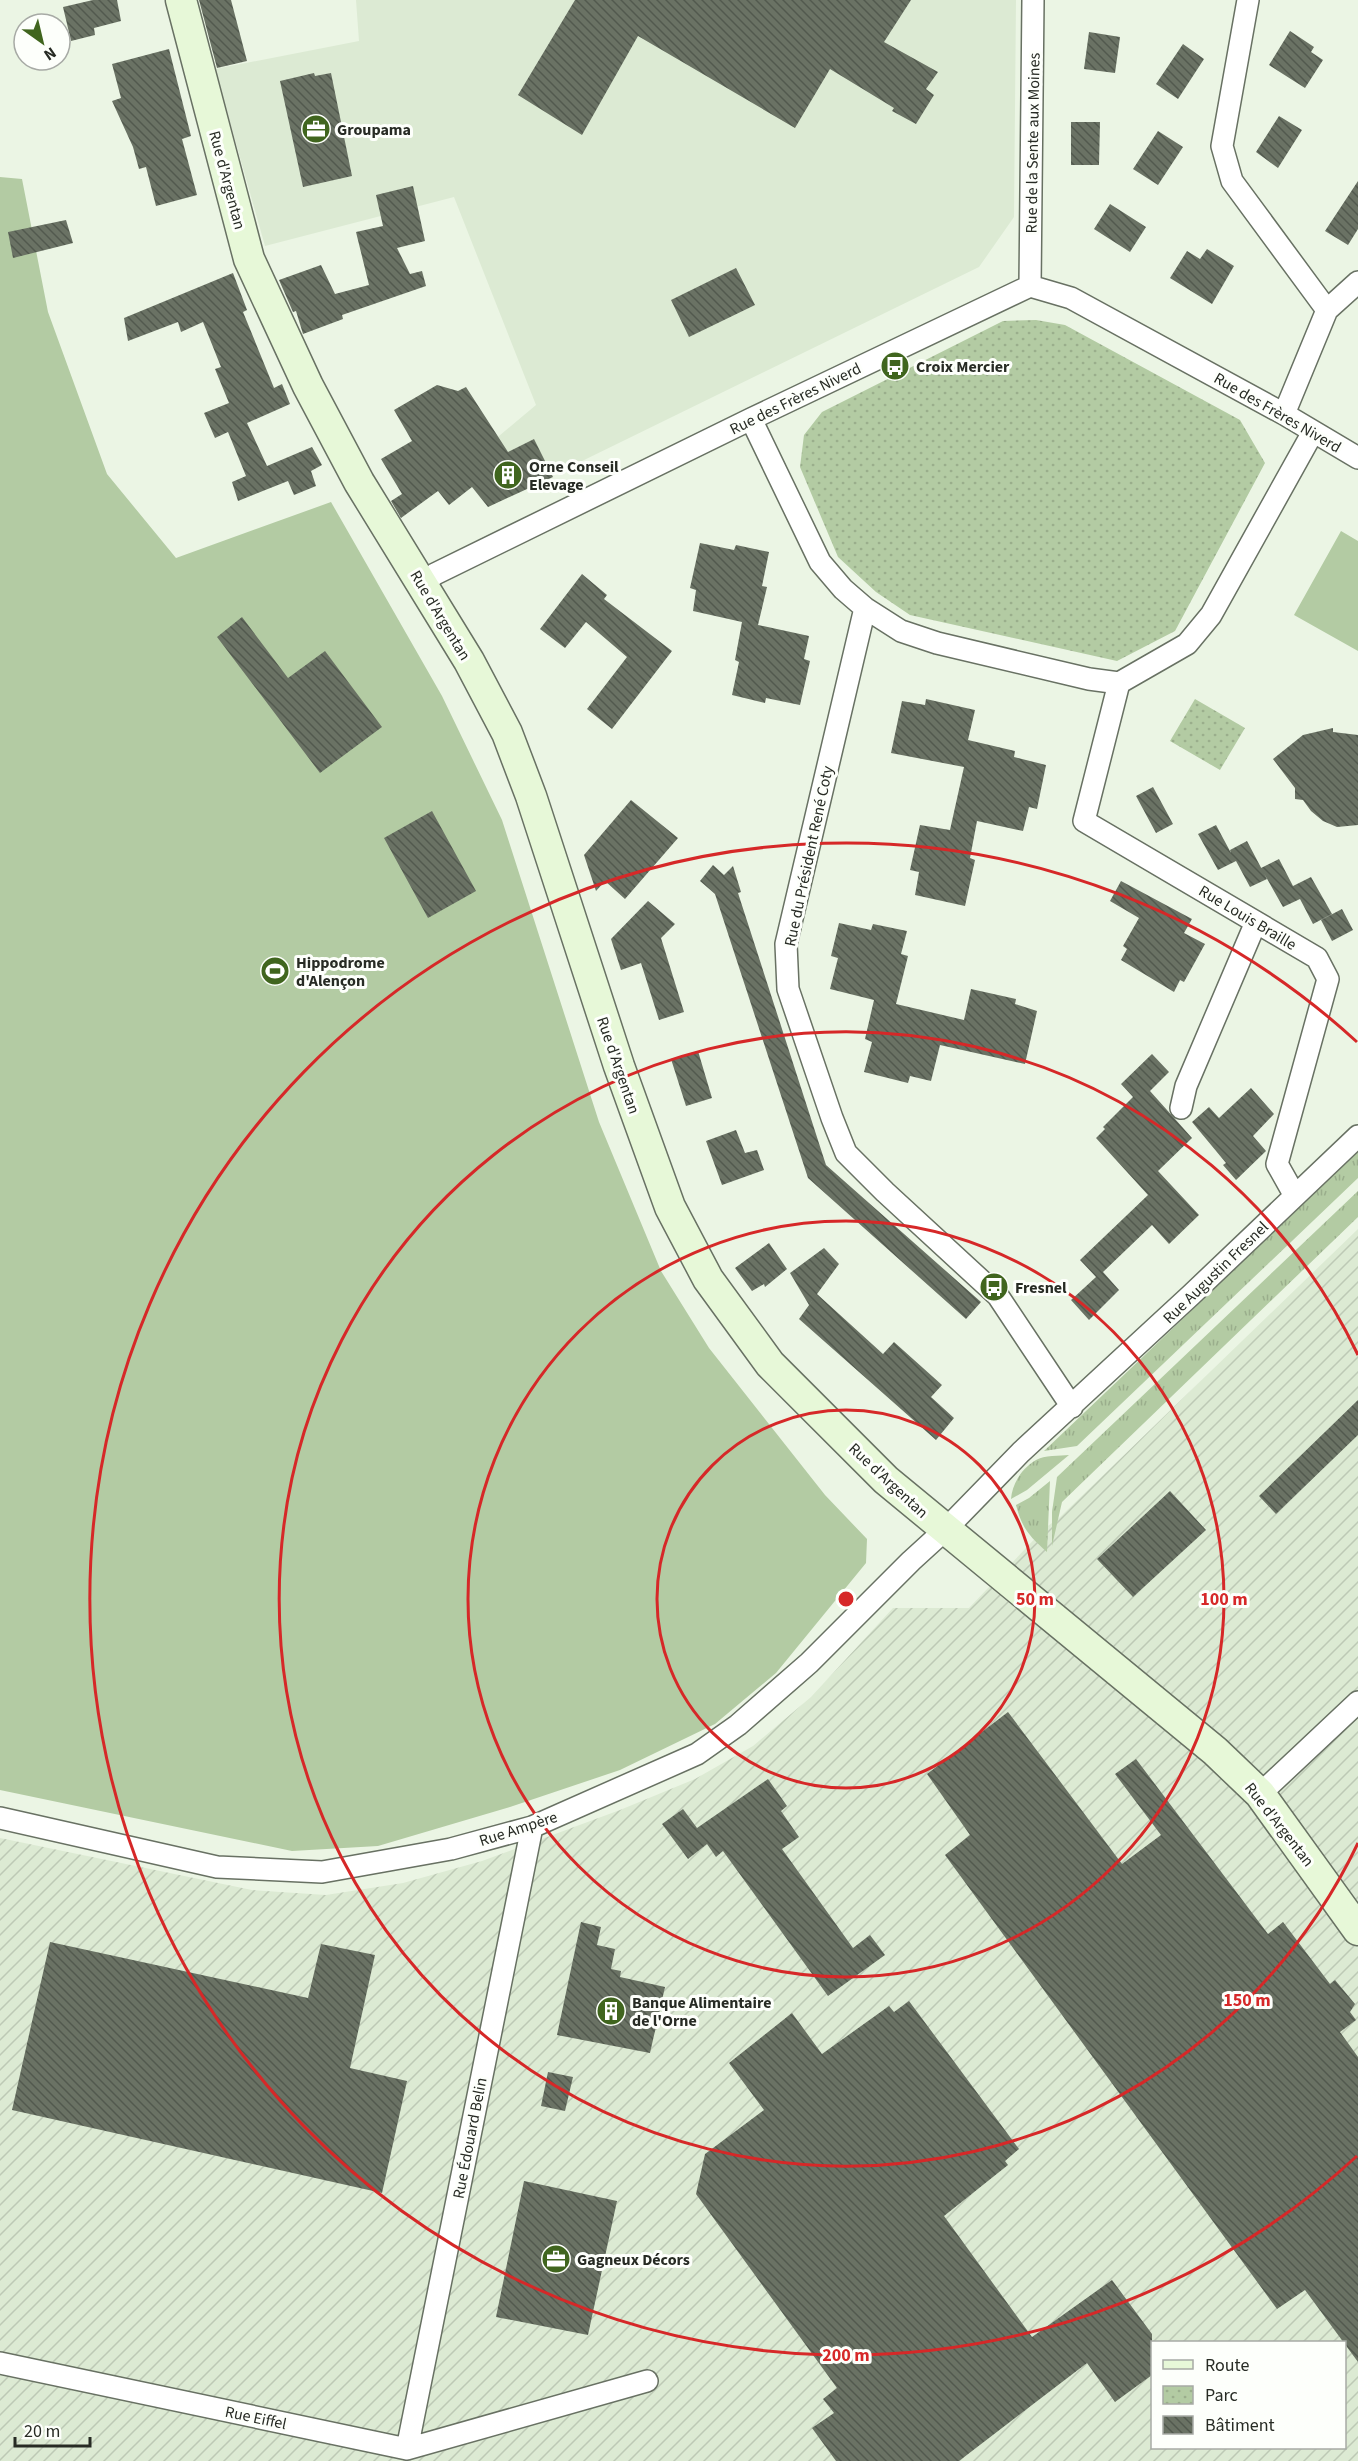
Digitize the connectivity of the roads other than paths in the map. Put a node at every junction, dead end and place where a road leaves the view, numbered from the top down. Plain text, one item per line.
1 (181, 0) edge
2 (1033, 0) edge
3 (1248, 0) edge
4 (1358, 282) edge
5 (1030, 286) junction
6 (1327, 310) junction
7 (1284, 414) junction
8 (751, 419) junction
9 (1313, 432) junction
10 (1358, 458) edge
11 (423, 584) junction
12 (865, 608) junction
13 (1119, 682) junction
14 (1256, 922) junction
15 (1181, 1107) dead end
16 (1358, 1136) edge
17 (1295, 1196) junction
18 (1072, 1407) junction
19 (945, 1530) junction
20 (1358, 1702) edge
21 (1260, 1794) junction
22 (0, 1818) edge
23 (532, 1827) junction
24 (1358, 1930) edge
25 (0, 2363) edge
26 (646, 2381) dead end
27 (406, 2450) junction

1 - 11 main road, Rue d'Argentan
2 - 5 street, Rue de la Sente aux Moines
3 - 6 street
4 - 6 street
5 - 7 street, Rue des Frères Niverd
5 - 8 street, Rue des Frères Niverd
6 - 7 street
7 - 9 street, Rue des Frères Niverd
8 - 11 street, Rue des Frères Niverd
8 - 12 street
9 - 10 street, Rue des Frères Niverd
9 - 13 street
11 - 19 main road, Rue d'Argentan
12 - 13 street
12 - 18 street, Rue du Président René Coty
13 - 14 street, Rue Louis Braille
14 - 15 street
14 - 17 street, Rue Louis Braille
16 - 17 street, Rue Augustin Fresnel
17 - 18 street, Rue Augustin Fresnel
18 - 19 street, Rue Augustin Fresnel
19 - 21 main road, Rue d'Argentan
19 - 23 street, Rue Ampère
20 - 21 street
21 - 24 main road, Rue d'Argentan
22 - 23 street, Rue Ampère
23 - 27 street, Rue Édouard Belin
25 - 27 street, Rue Eiffel
26 - 27 street

